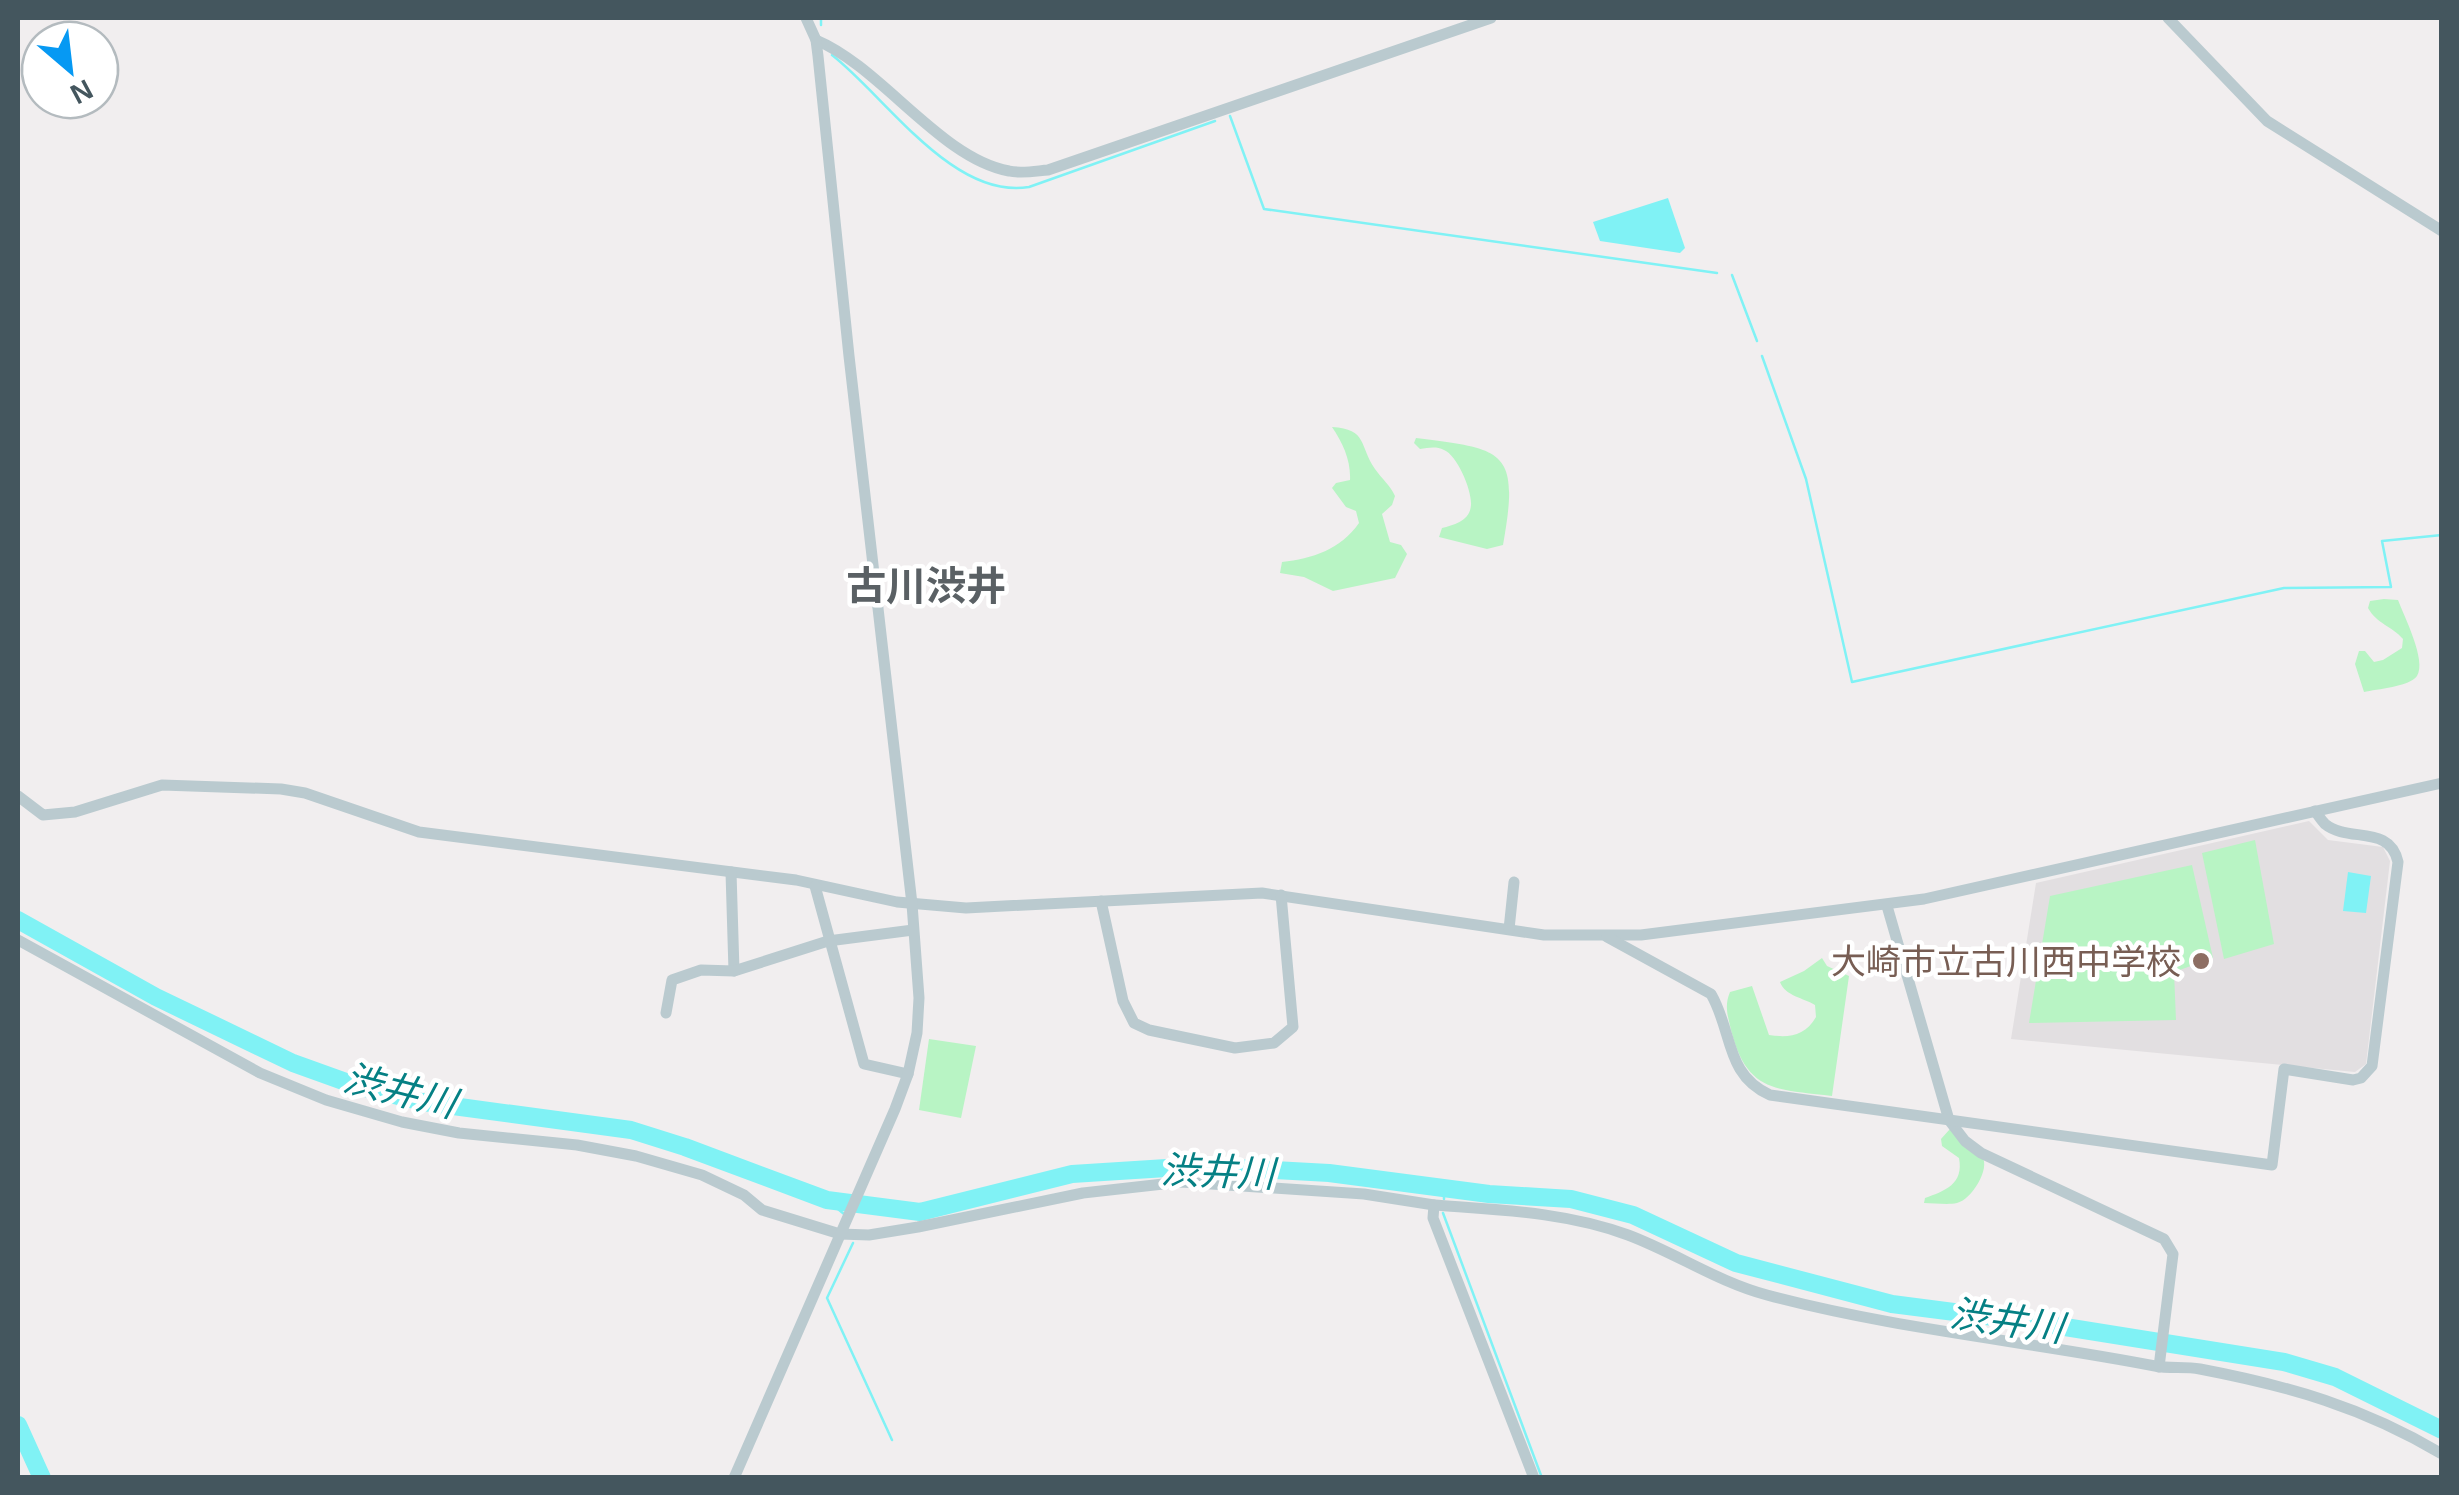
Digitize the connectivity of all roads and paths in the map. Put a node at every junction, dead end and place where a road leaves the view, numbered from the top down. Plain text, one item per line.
1 (806, 18) edge
2 (1491, 18) edge
3 (2168, 18) edge
4 (816, 40) junction
5 (2442, 230) edge
6 (2442, 783) edge
7 (18, 796) edge
8 (2315, 811) junction
9 (731, 872) junction
10 (1514, 882) dead end
11 (815, 886) junction
12 (1282, 896) junction
13 (1100, 901) junction
14 (912, 904) junction
15 (1886, 906) junction
16 (1509, 929) junction
17 (913, 930) junction
18 (1607, 937) junction
19 (18, 940) edge
20 (831, 941) junction
21 (734, 971) junction
22 (666, 1013) dead end
23 (908, 1074) junction
24 (1948, 1120) junction
25 (1434, 1205) junction
26 (842, 1232) junction
27 (2159, 1363) junction
28 (2442, 1454) edge
29 (734, 1478) edge
30 (1534, 1478) edge

1 - 4 street
2 - 4 street
3 - 5 street
4 - 14 street
6 - 8 street
7 - 9 street
8 - 15 street
8 - 24 street
9 - 11 street
9 - 21 street
10 - 16 street
11 - 14 street
11 - 20 street
12 - 13 street
12 - 13 street
12 - 16 street
13 - 14 street
14 - 17 street
15 - 18 street
15 - 24 street
16 - 18 street
17 - 20 street
17 - 23 street
18 - 24 street
19 - 26 street
20 - 21 street
20 - 23 street
21 - 22 street
23 - 26 street
24 - 27 street
25 - 26 street
25 - 27 street
25 - 30 street
26 - 29 street
27 - 28 street

